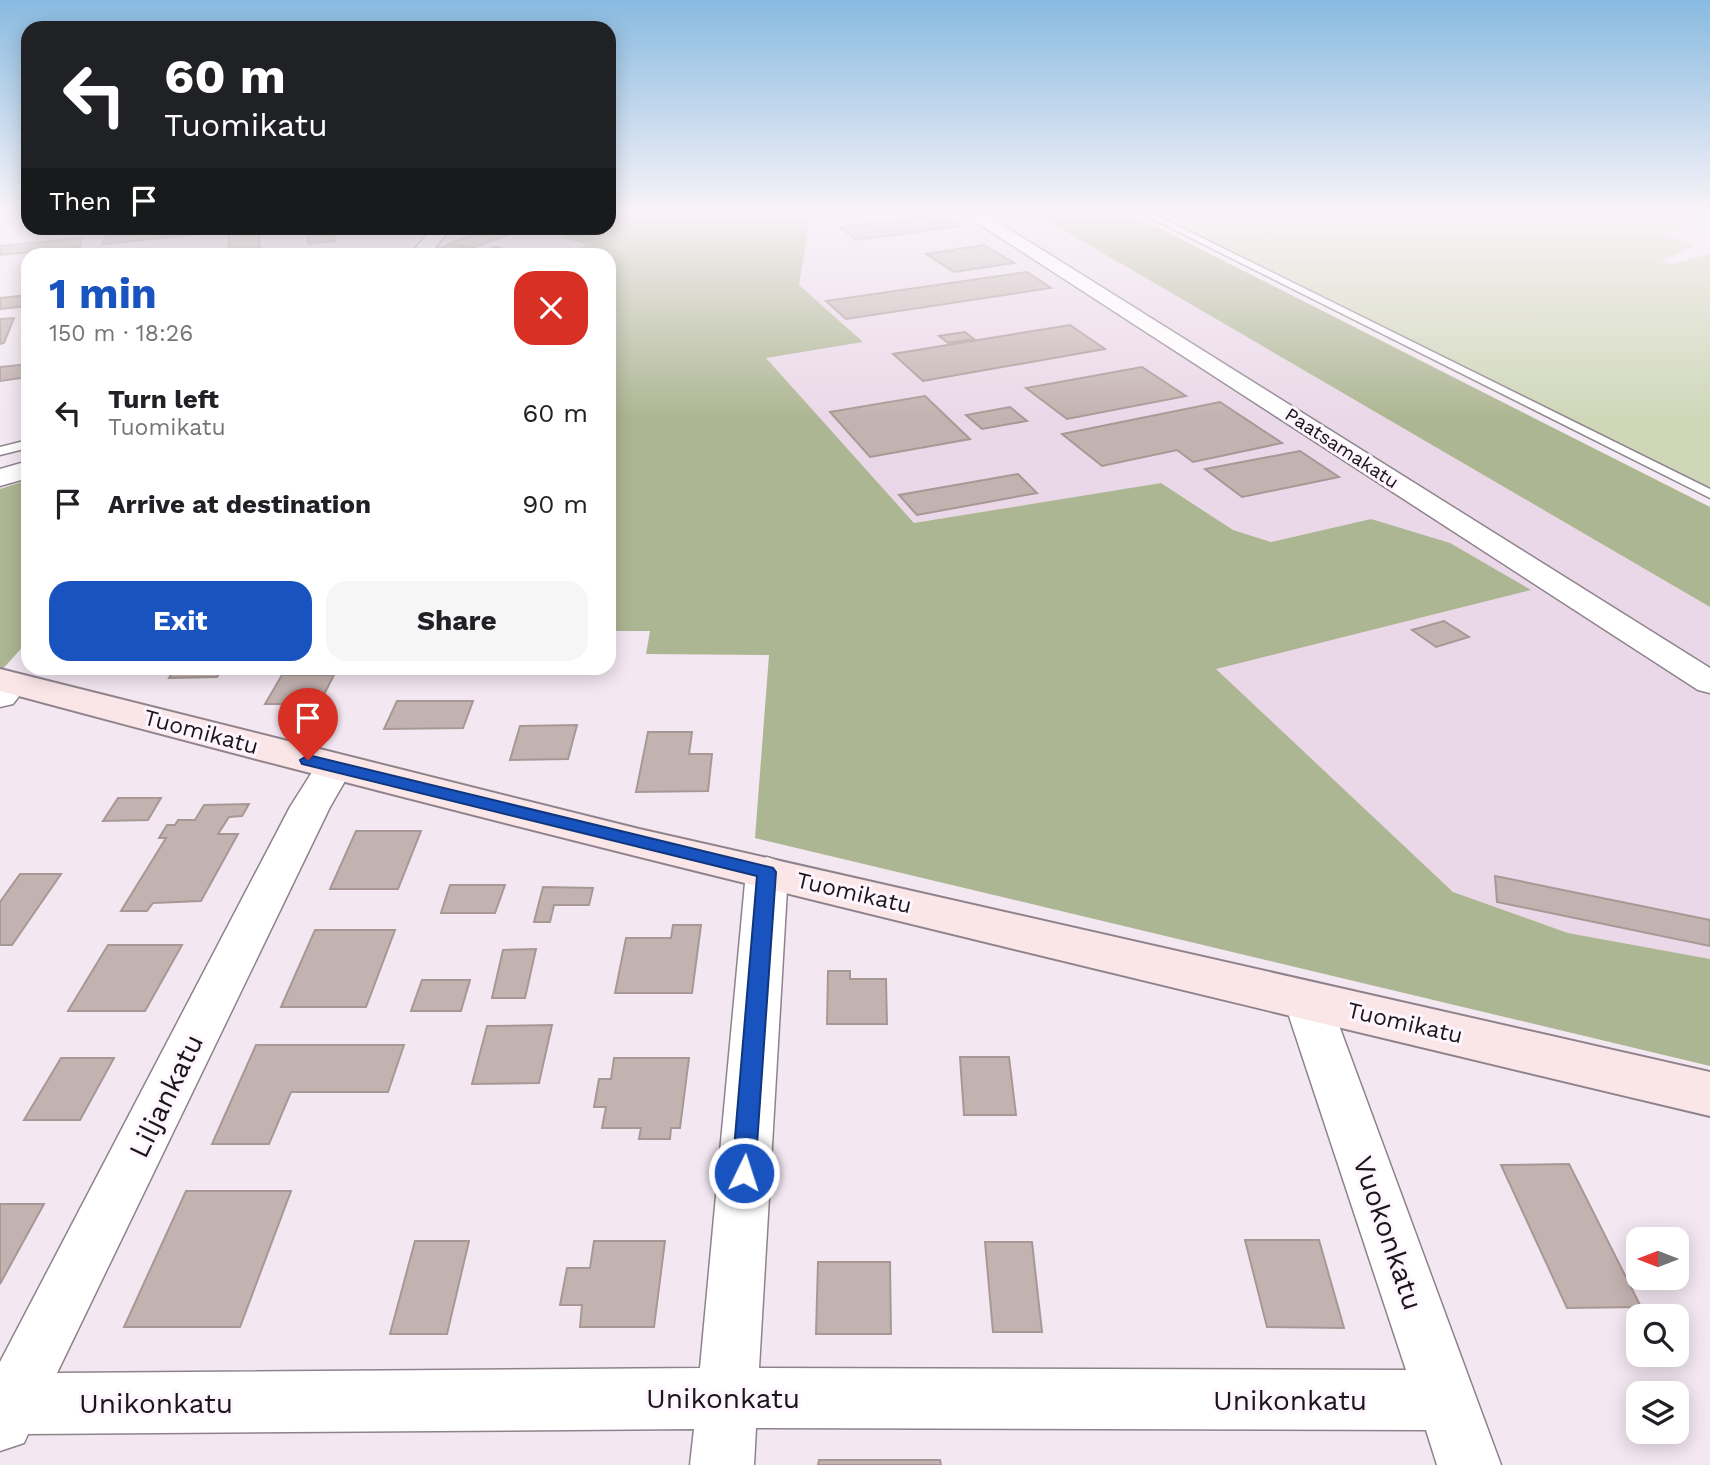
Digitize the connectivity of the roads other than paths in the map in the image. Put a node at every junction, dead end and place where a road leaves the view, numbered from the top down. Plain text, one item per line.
1 (1080, 282) edge
2 (1284, 282) edge
3 (21, 446) edge
4 (0, 451) edge
5 (21, 471) edge
6 (0, 478) edge
7 (1710, 494) edge
8 (1710, 683) edge
9 (4, 686) edge
10 (334, 767) junction
11 (767, 872) junction
12 (1307, 1001) junction
13 (1710, 1094) edge
14 (727, 1398) junction
15 (1446, 1400) junction
16 (4, 1411) edge
17 (722, 1465) edge
18 (1469, 1465) edge

1 - 8 street, Paatsamakatu
2 - 7 lane
3 - 4 lane
5 - 6 street
9 - 10 street, Tuomikatu
10 - 11 street, Tuomikatu
10 - 16 street, Liljankatu
11 - 12 street, Tuomikatu
11 - 14 street
12 - 13 street, Tuomikatu
12 - 15 street, Vuokonkatu
14 - 15 street, Unikonkatu
14 - 16 street, Unikonkatu
14 - 17 street
15 - 18 street, Vuokonkatu

